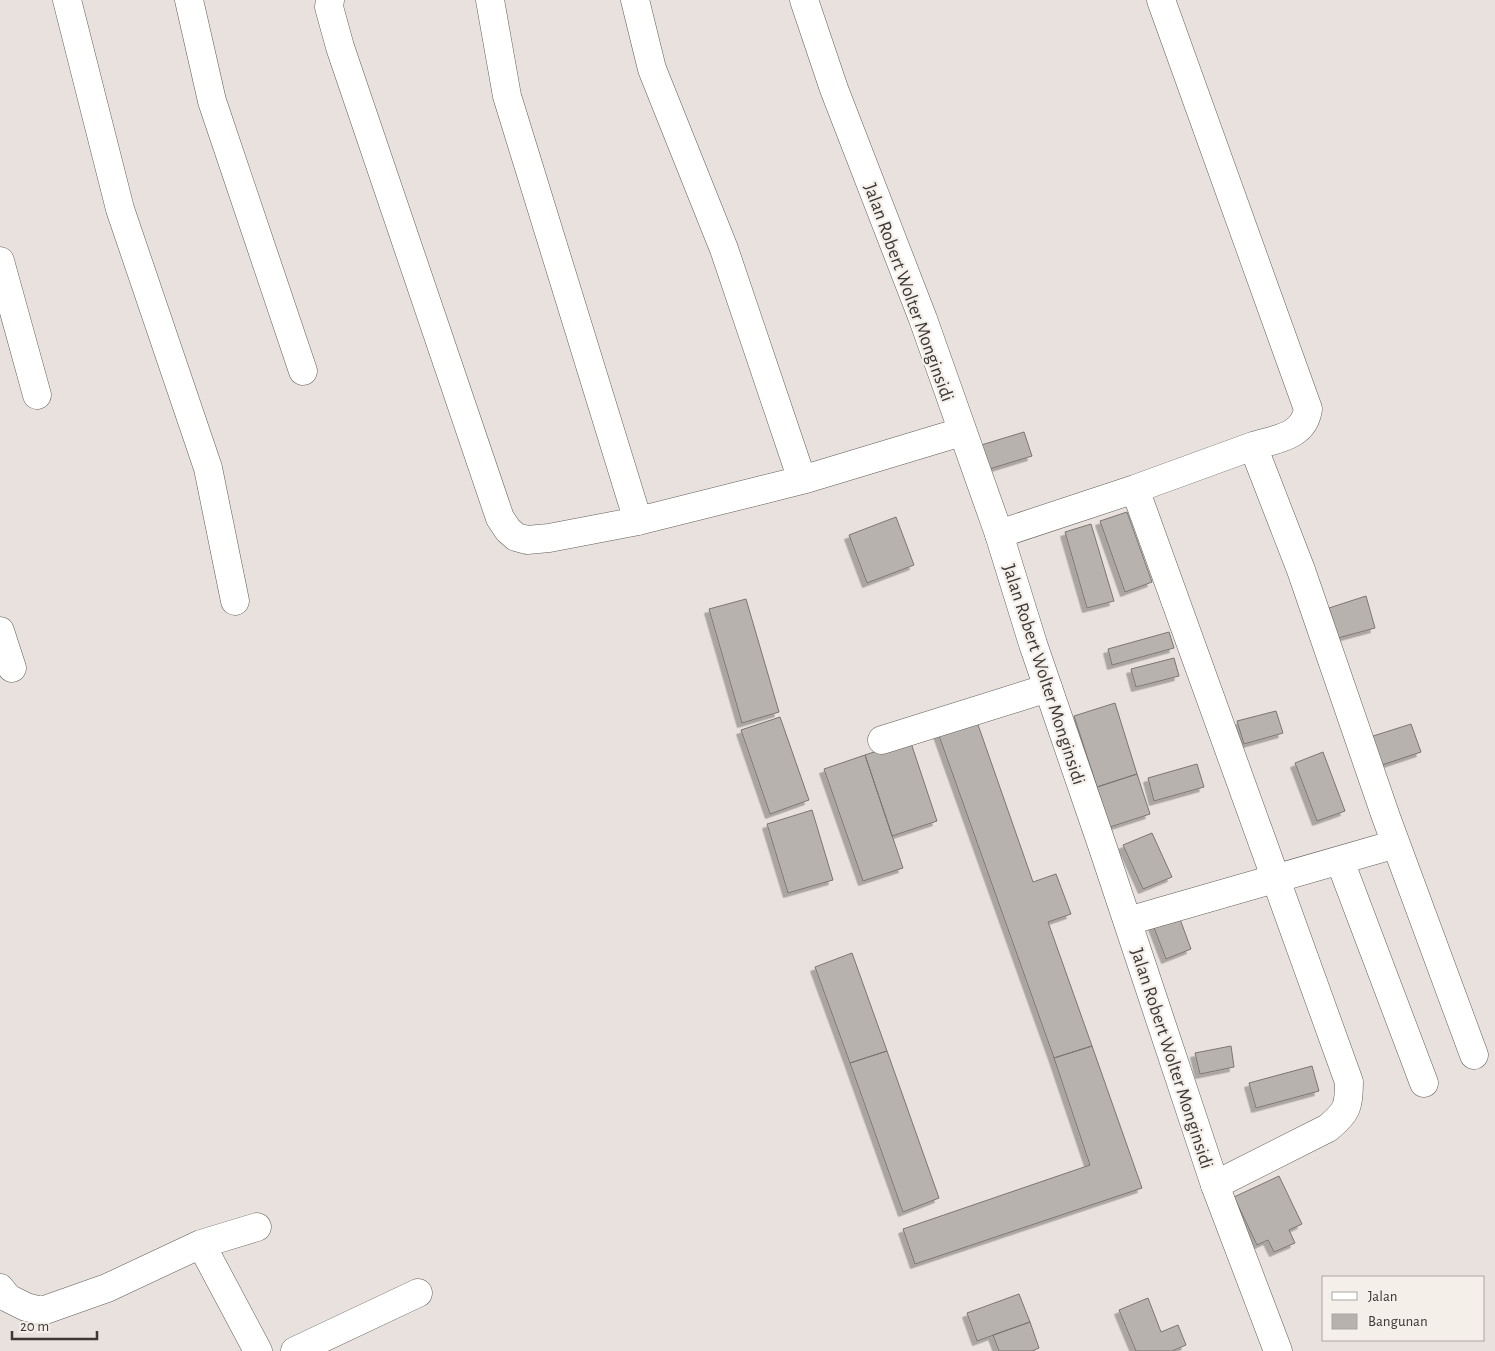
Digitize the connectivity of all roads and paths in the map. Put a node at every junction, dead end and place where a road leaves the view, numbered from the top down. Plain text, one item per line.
1 (66, 0) edge
2 (189, 0) edge
3 (330, 0) edge
4 (490, 0) edge
5 (635, 0) edge
6 (1161, 0) edge
7 (806, 1) edge
8 (0, 261) edge
9 (304, 371) dead end
10 (37, 395) dead end
11 (961, 432) junction
12 (1253, 446) junction
13 (802, 480) junction
14 (1135, 489) junction
15 (638, 521) junction
16 (999, 534) junction
17 (235, 601) dead end
18 (0, 631) edge
19 (12, 668) dead end
20 (1048, 688) junction
21 (882, 740) dead end
22 (1396, 844) junction
23 (1340, 861) junction
24 (1276, 881) junction
25 (1128, 921) junction
26 (1474, 1055) dead end
27 (1424, 1083) dead end
28 (1215, 1185) junction
29 (257, 1226) dead end
30 (201, 1244) junction
31 (0, 1288) edge
32 (418, 1293) dead end
33 (255, 1350) edge
34 (295, 1351) edge
35 (1278, 1351) edge

1 - 17 street
2 - 9 street
3 - 15 street
4 - 15 street
5 - 13 street
6 - 12 street
7 - 11 street, Jalan Robert Wolter Monginsidi
8 - 10 street
11 - 13 street
11 - 16 street, Jalan Robert Wolter Monginsidi
12 - 14 street
12 - 22 street
13 - 15 street
14 - 16 street
14 - 24 street
16 - 20 street, Jalan Robert Wolter Monginsidi
18 - 19 street
20 - 21 street
20 - 25 street, Jalan Robert Wolter Monginsidi
22 - 23 street
22 - 26 street
23 - 24 street
23 - 27 street
24 - 25 street
24 - 28 street
25 - 28 street, Jalan Robert Wolter Monginsidi
28 - 35 street, Jalan Robert Wolter Monginsidi
29 - 30 street
30 - 31 street
30 - 33 street
32 - 34 street

